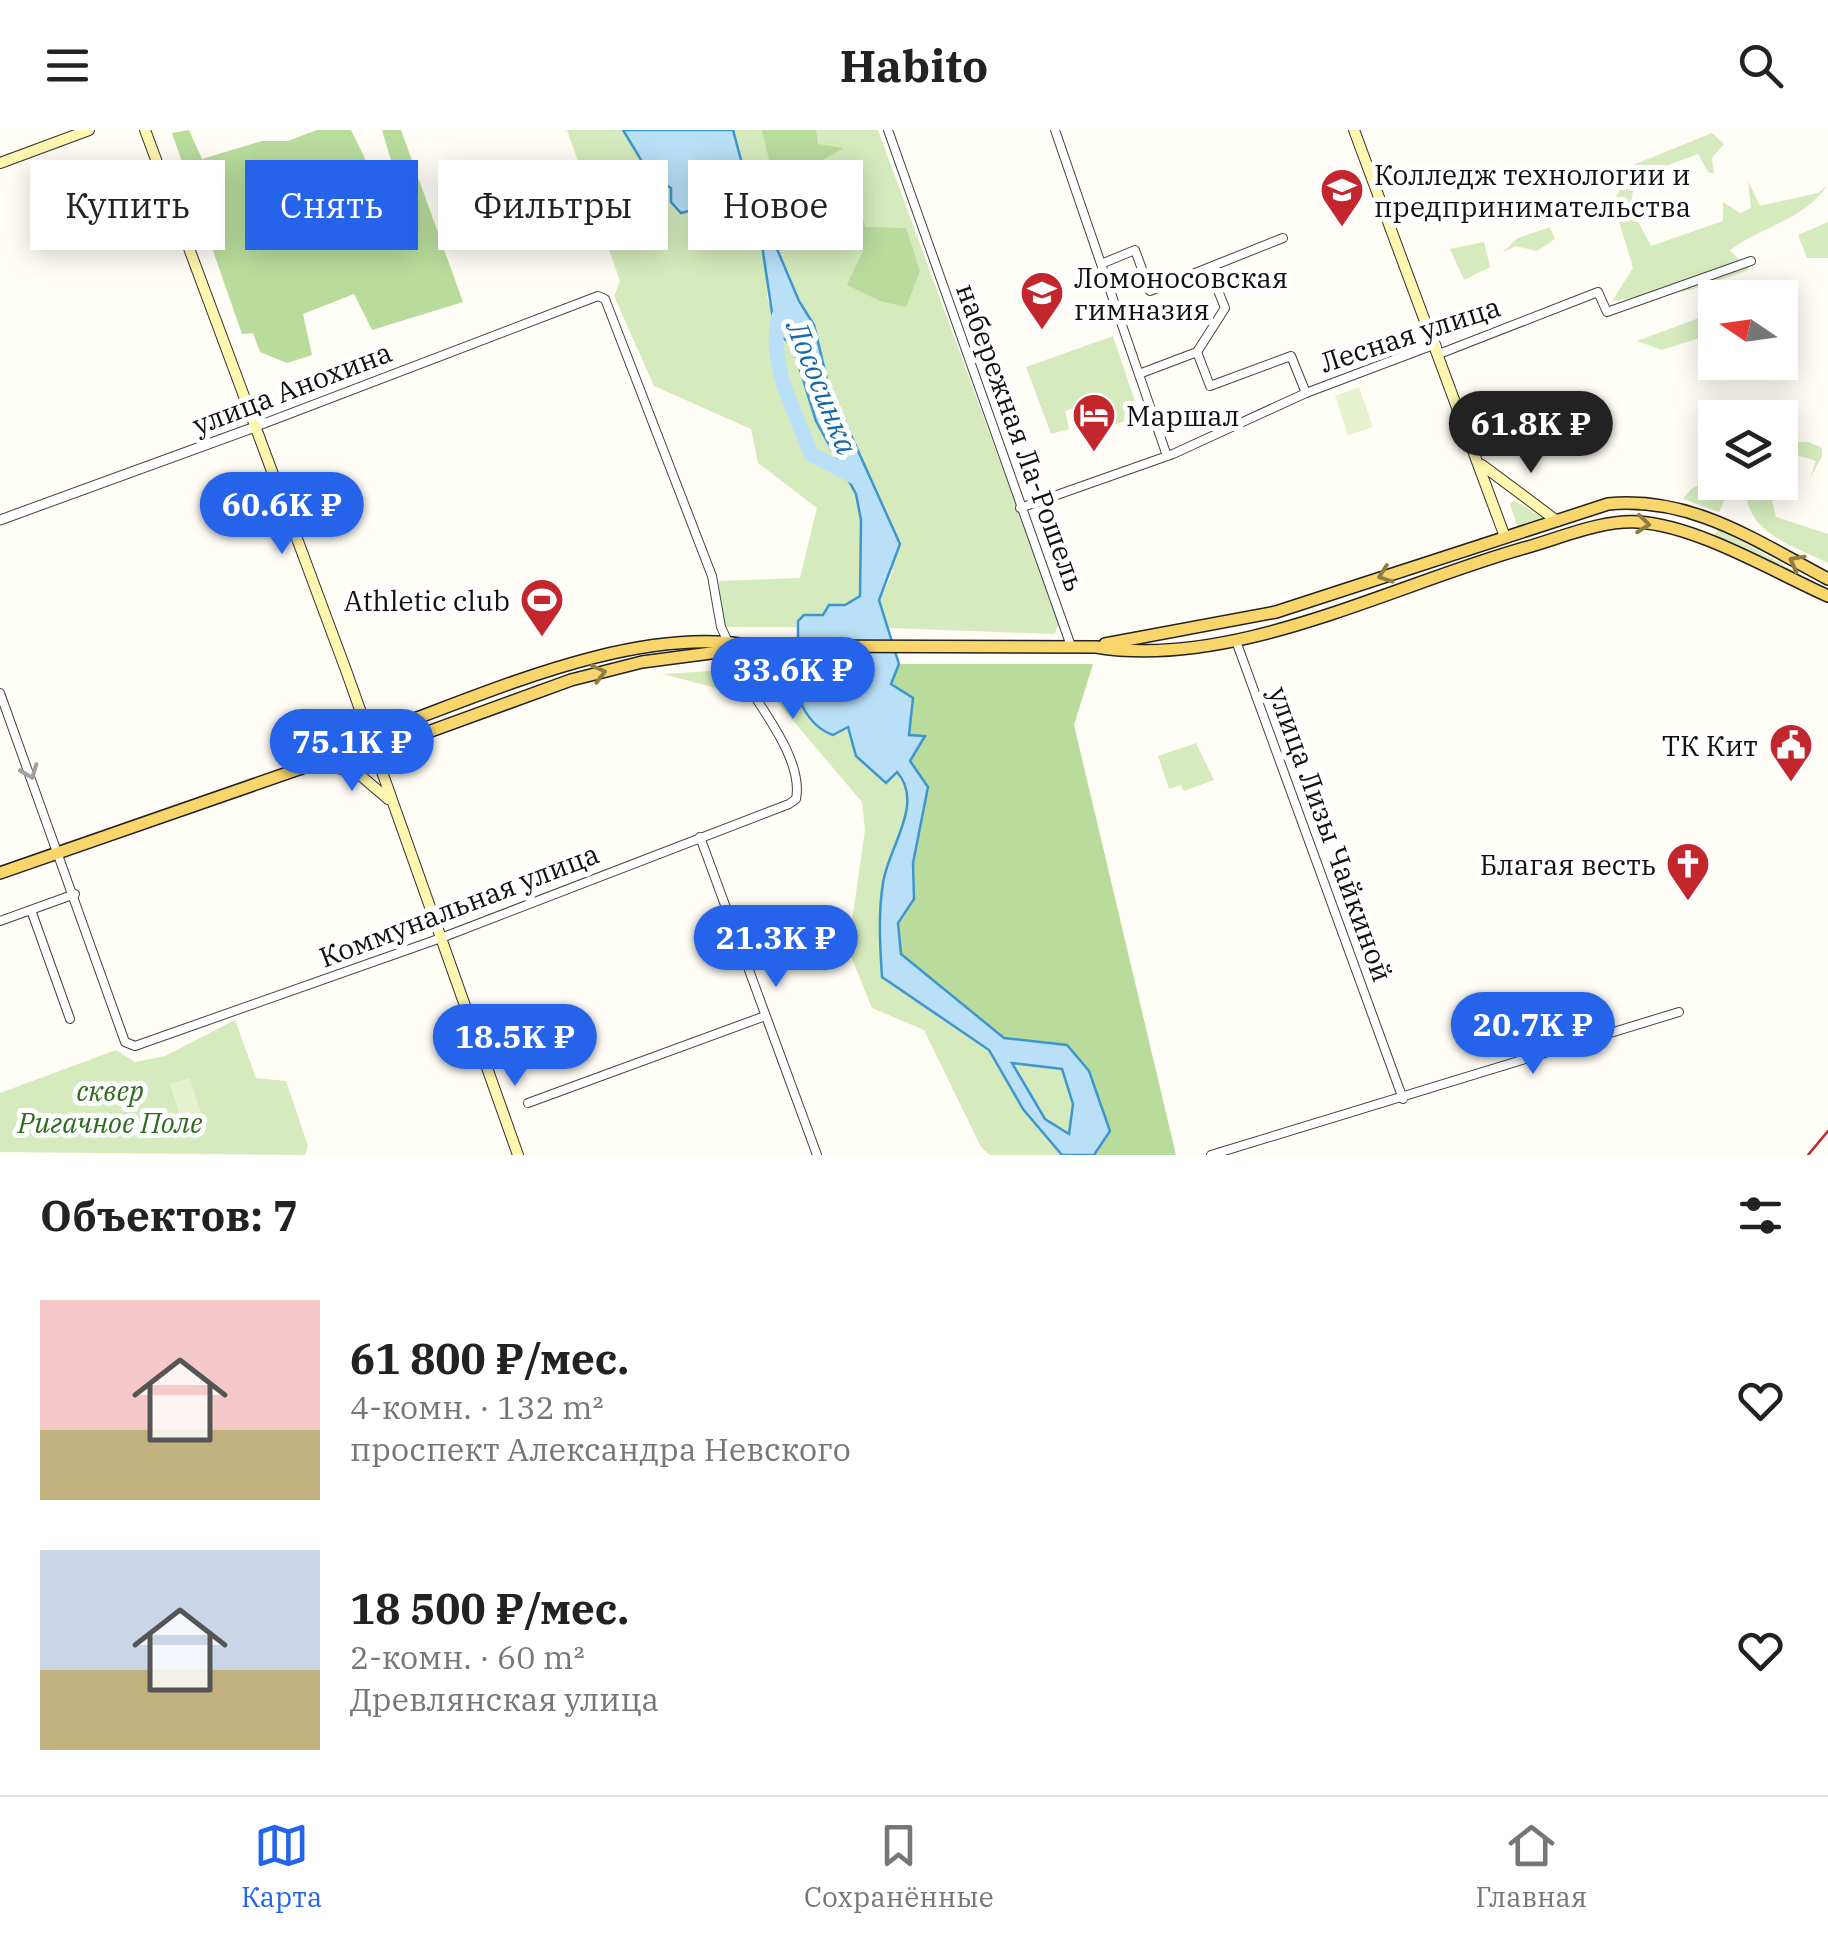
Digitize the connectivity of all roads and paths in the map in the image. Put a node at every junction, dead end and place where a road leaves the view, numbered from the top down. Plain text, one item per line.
1 (89, 130) edge
2 (146, 130) edge
3 (888, 130) edge
4 (1054, 130) edge
5 (1354, 130) edge
6 (0, 163) edge
7 (1283, 238) dead end
8 (1751, 261) dead end
9 (1101, 264) junction
10 (1209, 268) junction
11 (1437, 349) junction
12 (1198, 352) junction
13 (1139, 374) junction
14 (1306, 393) junction
15 (256, 427) junction
16 (1167, 456) junction
17 (1481, 464) junction
18 (1020, 508) junction
19 (0, 520) edge
20 (1556, 521) junction
21 (1505, 537) junction
22 (1510, 552) junction
23 (1828, 579) edge
24 (1828, 596) edge
25 (1172, 633) junction
26 (1236, 642) junction
27 (1071, 646) junction
28 (1096, 646) junction
29 (728, 648) junction
30 (1176, 650) junction
31 (0, 693) edge
32 (371, 744) junction
33 (321, 762) junction
34 (392, 803) junction
35 (700, 838) junction
36 (60, 852) junction
37 (0, 873) edge
38 (75, 894) junction
39 (31, 910) junction
40 (0, 920) edge
41 (441, 938) junction
42 (1679, 1012) dead end
43 (765, 1016) junction
44 (70, 1019) dead end
45 (1403, 1099) junction
46 (528, 1103) dead end
47 (518, 1155) edge
48 (816, 1155) edge
49 (1210, 1155) edge

1 - 6 main road
2 - 15 main road
3 - 18 street, набережная Ла-Рошель
4 - 9 street
5 - 11 main road
7 - 10 street
8 - 11 street, Лесная улица
9 - 10 street
9 - 13 street
10 - 12 street
11 - 14 street, Лесная улица
11 - 17 main road
12 - 13 street
12 - 14 street
13 - 16 street
14 - 16 street, Лесная улица
15 - 19 street, улица Анохина
15 - 29 street, улица Анохина
15 - 32 main road
16 - 18 street, Лесная улица
17 - 20 main road
17 - 21 main road
18 - 27 street, набережная Ла-Рошель
20 - 21 main road
23 -> 20 main road
21 - 22 main road
21 -> 25 main road
22 -> 24 main road
22 - 26 main road
25 - 28 main road
25 - 30 street
26 - 30 main road
26 - 45 street, улица Лизы Чайкиной
27 - 28 main road
27 - 29 main road
28 - 30 main road
29 - 32 main road
29 - 35 street, Коммунальная улица
31 -> 36 street
32 - 33 main road
32 - 34 main road
33 - 34 main road
33 - 36 main road
34 - 41 main road
35 - 41 street, Коммунальная улица
35 - 43 street
36 - 37 main road
36 - 38 street
38 - 39 street
38 - 41 street, Коммунальная улица
39 - 40 street
39 - 44 street
41 - 47 main road
42 - 45 street
43 - 46 street
43 - 48 street
45 - 49 street

